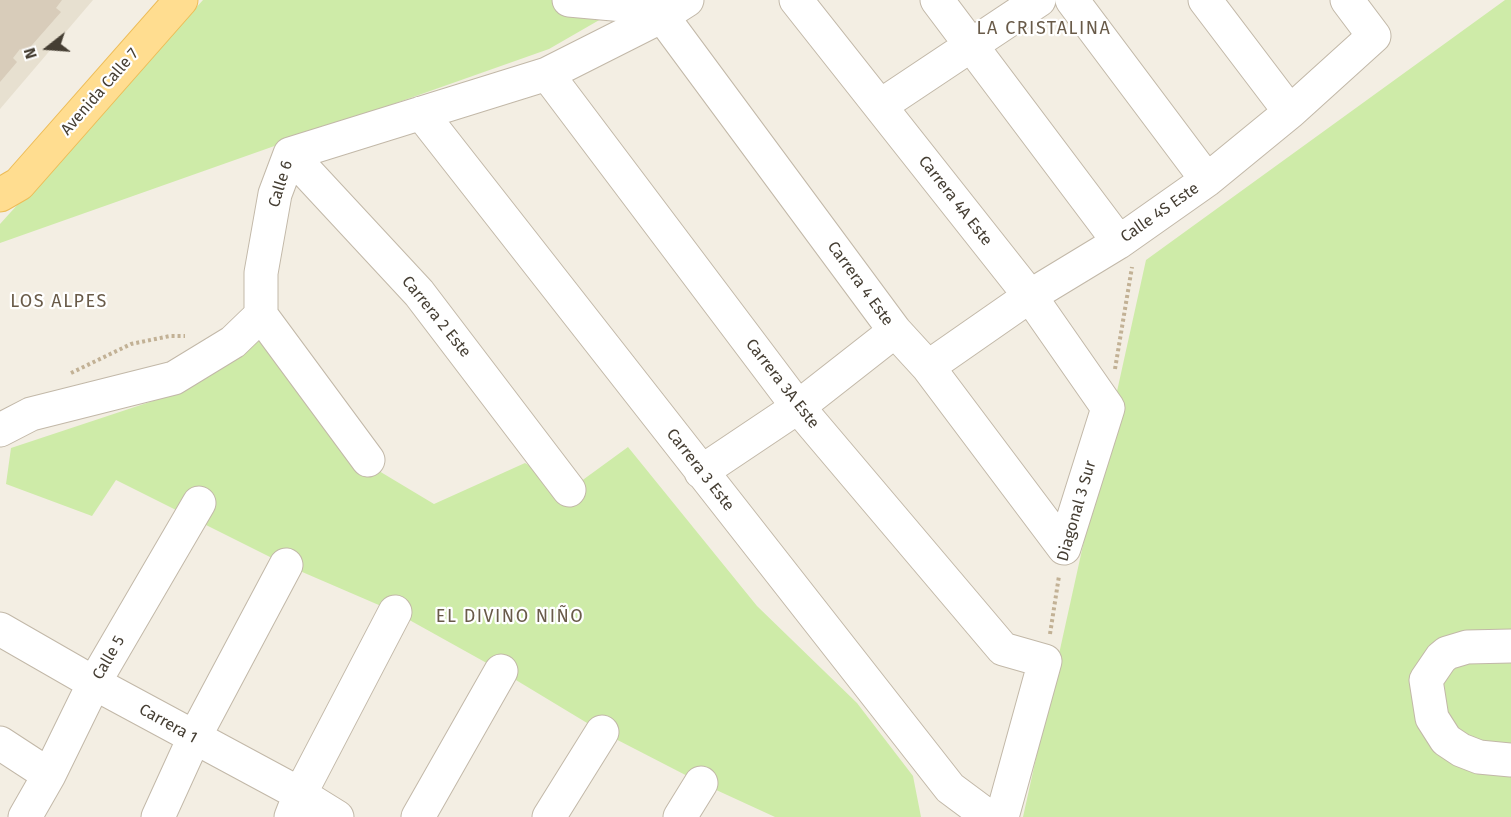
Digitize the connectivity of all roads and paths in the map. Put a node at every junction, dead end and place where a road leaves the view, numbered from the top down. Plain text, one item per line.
1 (181, 0) edge
2 (569, 0) edge
3 (796, 0) edge
4 (937, 0) edge
5 (1039, 0) edge
6 (1072, 0) edge
7 (1205, 0) edge
8 (1347, 0) edge
9 (665, 7) edge
10 (972, 46) junction
11 (547, 74) junction
12 (880, 106) junction
13 (1290, 112) junction
14 (422, 113) junction
15 (290, 154) junction
16 (1207, 180) junction
17 (9, 189) edge
18 (1119, 242) junction
19 (1030, 296) junction
20 (261, 315) junction
21 (895, 331) junction
22 (233, 342) junction
23 (928, 367) junction
24 (61, 378) dead end
25 (798, 407) junction
26 (1108, 408) junction
27 (0, 430) edge
28 (368, 460) dead end
29 (701, 472) junction
30 (569, 490) dead end
31 (199, 503) dead end
32 (1064, 548) junction
33 (286, 565) dead end
34 (395, 612) dead end
35 (0, 629) edge
36 (1511, 646) edge
37 (1045, 661) junction
38 (501, 671) dead end
39 (94, 684) junction
40 (602, 732) dead end
41 (194, 738) junction
42 (0, 743) edge
43 (1511, 760) edge
44 (49, 774) junction
45 (701, 783) dead end
46 (295, 806) edge
47 (25, 817) edge
48 (158, 817) edge
49 (337, 817) edge
50 (418, 817) edge
51 (549, 817) edge
52 (680, 817) edge
53 (989, 817) edge
54 (1002, 817) edge

1 - 17 main road, Avenida Calle 7
2 - 9 street
3 - 12 street, Carrera 4A Este
4 - 10 street
5 - 10 street
6 - 16 street
7 - 13 street
8 - 13 street, Calle 4S Este
9 - 11 street, Calle 6
9 - 21 street, Carrera 4 Este
10 - 12 street
10 - 18 street
11 - 14 street, Calle 6
11 - 25 street, Carrera 3A Este
12 - 19 street, Carrera 4A Este
13 - 16 street, Calle 4S Este
14 - 15 street, Calle 6
14 - 29 street, Carrera 3 Este
15 - 20 street, Calle 6
15 - 30 street, Carrera 2 Este
16 - 18 street, Calle 4S Este
18 - 19 street, Calle 4S Este
18 - 26 path
19 - 23 street, Calle 4S Este
19 - 26 street, Carrera 4A Este
20 - 22 street
20 - 28 street
21 - 23 street, Carrera 4 Este
21 - 25 street
22 - 24 path
22 - 27 street
23 - 32 street, Carrera 4 Este
25 - 29 street
25 - 37 street, Carrera 3A Este
26 - 32 street, Diagonal 3 Sur
29 - 53 street, Carrera 3 Este
31 - 39 street, Calle 5
32 - 37 path, Diagonal 3 Sur
33 - 41 street
34 - 46 street
35 - 39 street, Carrera 1
36 - 43 street
37 - 54 street
38 - 50 street
39 - 41 street, Carrera 1
39 - 44 street, Calle 5
40 - 51 street
41 - 46 street, Carrera 1
41 - 48 street
42 - 44 street
44 - 47 street, Calle 5
45 - 52 street
46 - 49 street, Carrera 1

